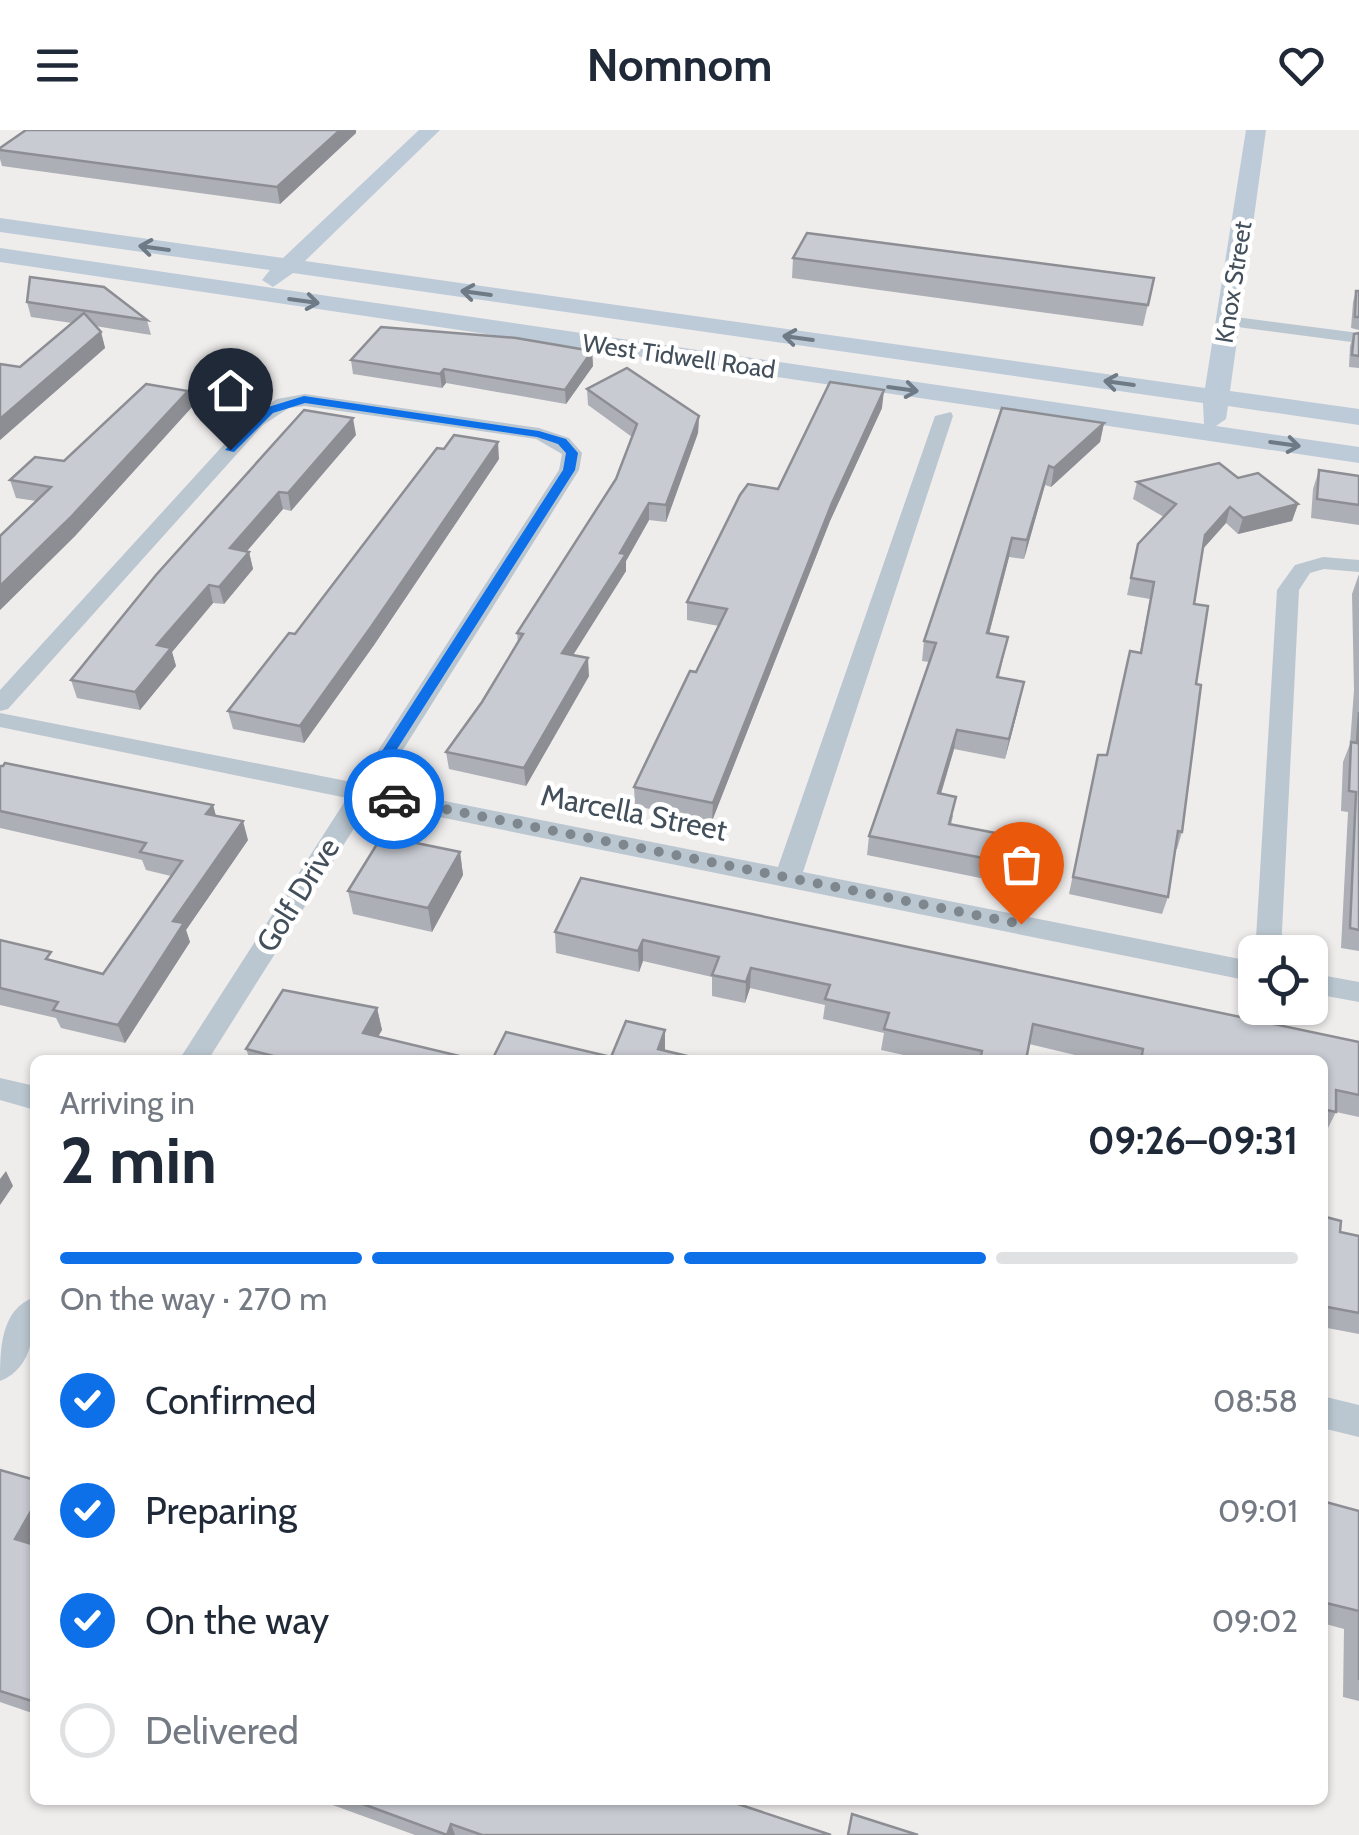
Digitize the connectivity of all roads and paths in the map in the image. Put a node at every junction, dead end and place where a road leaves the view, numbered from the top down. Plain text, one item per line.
1 (430, 130) edge
2 (1256, 130) edge
3 (0, 225) edge
4 (0, 255) edge
5 (286, 267) junction
6 (258, 294) junction
7 (605, 311) junction
8 (1228, 321) junction
9 (1359, 338) edge
10 (584, 342) junction
11 (1216, 397) junction
12 (944, 416) dead end
13 (1359, 417) edge
14 (1211, 433) junction
15 (1359, 455) edge
16 (1359, 566) edge
17 (0, 704) edge
18 (0, 720) edge
19 (362, 793) junction
20 (788, 877) junction
21 (1267, 935) edge
22 (1238, 969) edge
23 (1328, 986) edge
24 (1359, 992) edge
25 (197, 1055) edge
26 (0, 1089) edge
27 (30, 1097) edge
28 (30, 1319) edge
29 (0, 1366) edge
30 (1328, 1413) edge
31 (1359, 1421) edge

1 - 5 main road
2 - 8 main road, Knox Street
5 -> 3 main road, West Tidwell Road
4 - 6 main road, West Tidwell Road
5 - 6 main road
7 -> 5 main road, West Tidwell Road
6 -> 10 main road, West Tidwell Road
7 - 10 main road
11 -> 7 main road, West Tidwell Road
8 - 9 street
8 - 11 main road, Knox Street
10 -> 14 main road, West Tidwell Road
11 - 13 main road, West Tidwell Road
11 - 14 main road, Knox Street
12 - 20 street
14 -> 15 main road, West Tidwell Road
16 - 21 street
17 - 19 street, Golf Drive
18 - 19 street, Marcella Street
19 - 20 street, Marcella Street
19 - 25 street, Golf Drive
20 - 22 street, Marcella Street
23 - 24 street
26 - 27 street
28 - 29 street
30 - 31 street

